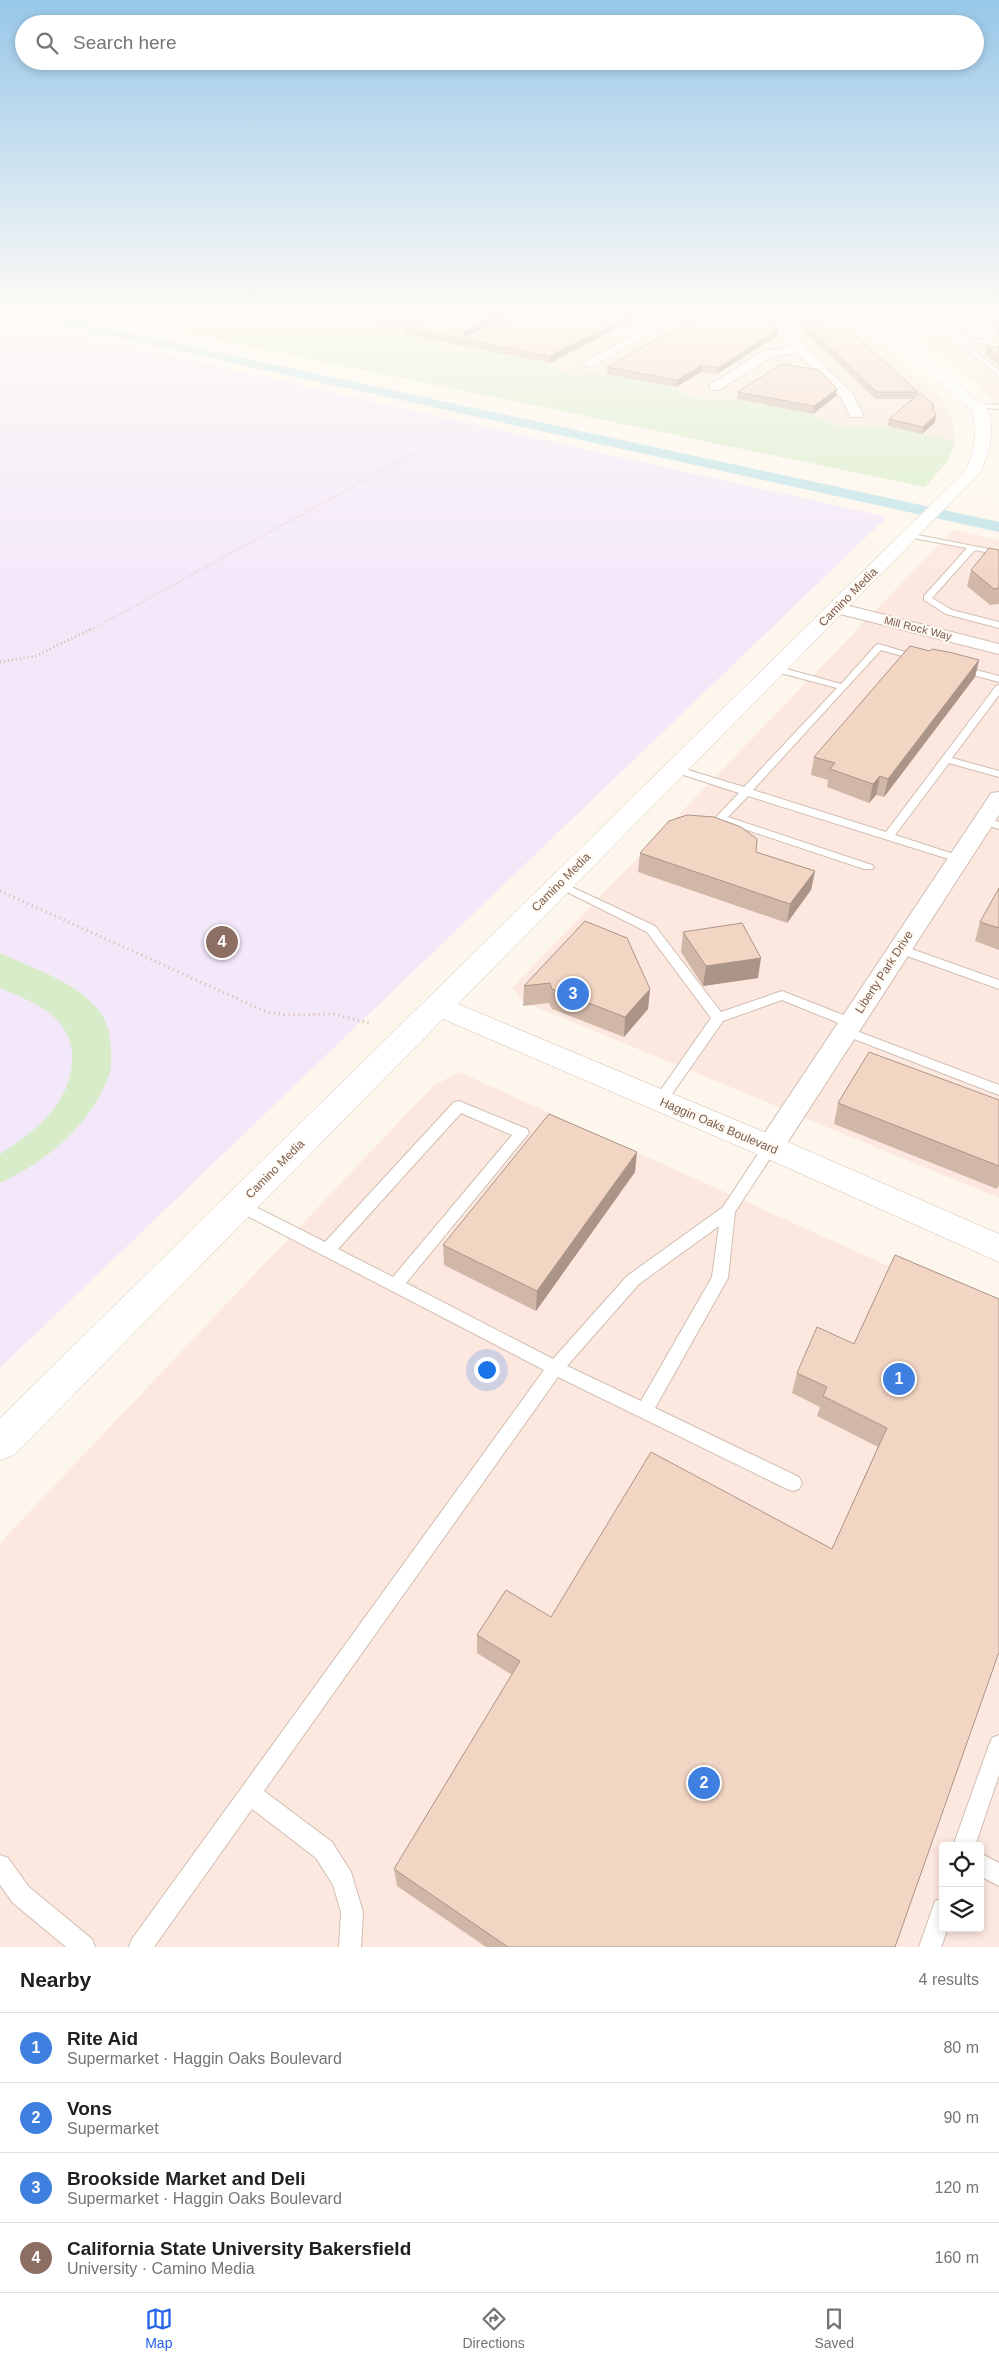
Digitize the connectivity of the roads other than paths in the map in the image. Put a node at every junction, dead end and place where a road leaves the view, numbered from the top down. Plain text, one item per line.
1 (851, 404) edge
2 (972, 404) edge
3 (999, 407) edge
4 (980, 410) junction
5 (856, 414) dead end
6 (999, 414) edge
7 (925, 520) junction
8 (973, 547) junction
9 (999, 553) edge
10 (838, 608) junction
11 (999, 625) edge
12 (999, 649) edge
13 (934, 662) edge
14 (953, 667) edge
15 (776, 669) junction
16 (999, 679) edge
17 (843, 687) junction
18 (999, 688) edge
19 (946, 759) junction
20 (675, 769) junction
21 (999, 774) edge
22 (746, 792) junction
23 (999, 798) edge
24 (991, 823) edge
25 (888, 836) junction
26 (959, 859) junction
27 (868, 867) dead end
28 (559, 884) junction
29 (900, 949) junction
30 (999, 985) edge
31 (438, 1006) junction
32 (718, 1018) junction
33 (849, 1027) junction
34 (999, 1090) edge
35 (660, 1101) junction
36 (770, 1147) junction
37 (239, 1205) junction
38 (728, 1211) junction
39 (999, 1249) edge
40 (327, 1250) junction
41 (395, 1285) junction
42 (555, 1368) junction
43 (644, 1411) junction
44 (0, 1443) edge
45 (792, 1483) dead end
46 (999, 1744) edge
47 (250, 1794) junction
48 (965, 1842) edge
49 (0, 1866) edge
50 (984, 1867) edge
51 (999, 1876) edge
52 (939, 1921) edge
53 (84, 1947) edge
54 (140, 1947) edge
55 (350, 1947) edge
56 (930, 1947) edge

1 - 5 street
2 - 4 street
3 - 4 lane
4 - 6 lane
4 - 7 street, Camino Media
7 - 8 lane
7 - 10 street, Camino Media
8 - 9 lane
8 - 11 lane
10 - 12 street, Mill Rock Way
10 - 15 street, Camino Media
13 - 17 lane
14 - 16 lane
15 - 17 lane
15 - 20 street, Camino Media
17 - 22 lane
18 - 19 lane
19 - 21 lane
19 - 25 lane
20 - 22 lane
20 - 28 street, Camino Media
22 - 25 lane
22 - 27 lane
23 - 24 street, Liberty Park Drive
24 - 26 street, Liberty Park Drive
25 - 26 lane
26 - 29 street, Liberty Park Drive
28 - 31 street, Camino Media
28 - 32 lane
29 - 30 lane
29 - 33 street, Liberty Park Drive
31 - 35 street, Haggin Oaks Boulevard
31 - 37 street, Camino Media
32 - 33 lane
32 - 35 lane
33 - 34 lane
33 - 36 street, Liberty Park Drive
35 - 36 street, Haggin Oaks Boulevard
36 - 38 lane
36 - 39 street, Haggin Oaks Boulevard
37 - 40 lane
37 - 44 street, Camino Media
38 - 42 lane
38 - 43 lane
40 - 41 lane
40 - 41 lane
41 - 42 lane
42 - 43 lane
42 - 47 lane
43 - 45 lane
46 - 48 lane
47 - 54 lane
47 - 55 lane
49 - 53 lane
50 - 51 lane
52 - 56 lane

